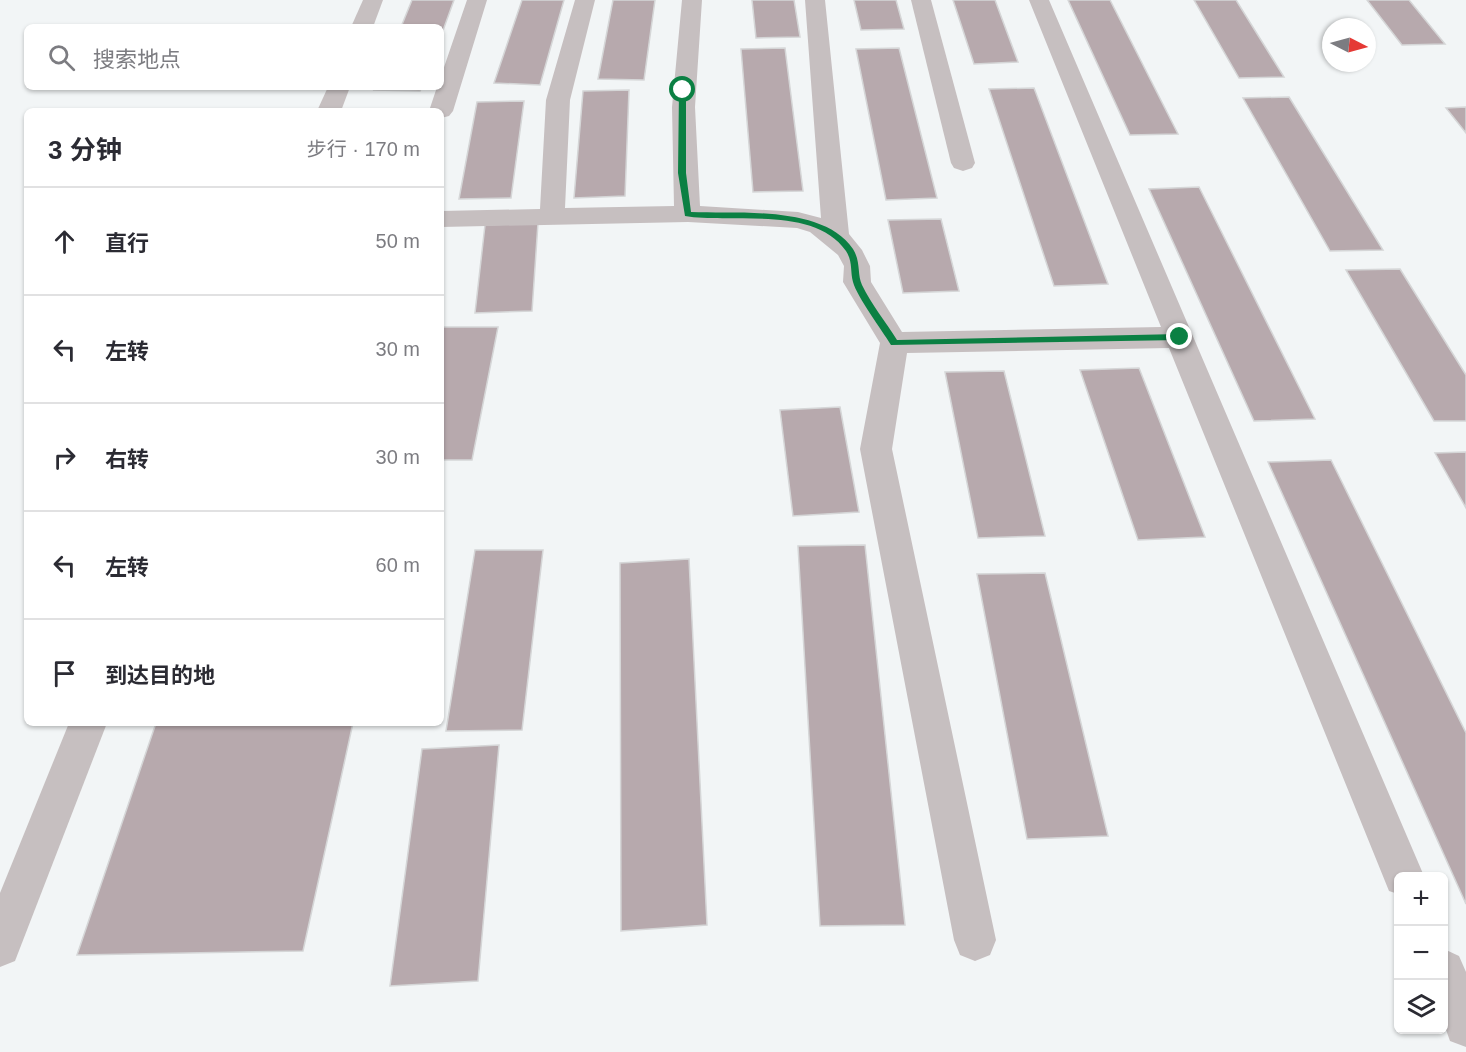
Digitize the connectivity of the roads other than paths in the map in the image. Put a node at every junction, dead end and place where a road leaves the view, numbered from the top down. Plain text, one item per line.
1 (373, 0) edge
2 (477, 0) edge
3 (585, 0) edge
4 (692, 0) edge
5 (815, 0) edge
6 (921, 0) edge
7 (1039, 0) edge
8 (363, 24) edge
9 (338, 90) edge
10 (330, 108) edge
11 (442, 108) edge
12 (963, 163) dead end
13 (688, 214) junction
14 (552, 216) junction
15 (444, 219) edge
16 (836, 237) junction
17 (1180, 337) junction
18 (894, 343) junction
19 (87, 726) edge
20 (1402, 872) edge
21 (975, 940) dead end
22 (0, 946) edge
23 (1447, 980) edge
24 (1466, 1025) edge

1 - 8 street
2 - 11 street
3 - 14 street
4 - 13 street
5 - 16 street
6 - 12 street
7 - 17 street
9 - 10 street
13 - 14 street
13 - 16 street
14 - 15 street
16 - 18 street
17 - 18 street
17 - 20 street
18 - 21 street
19 - 22 street
23 - 24 street

